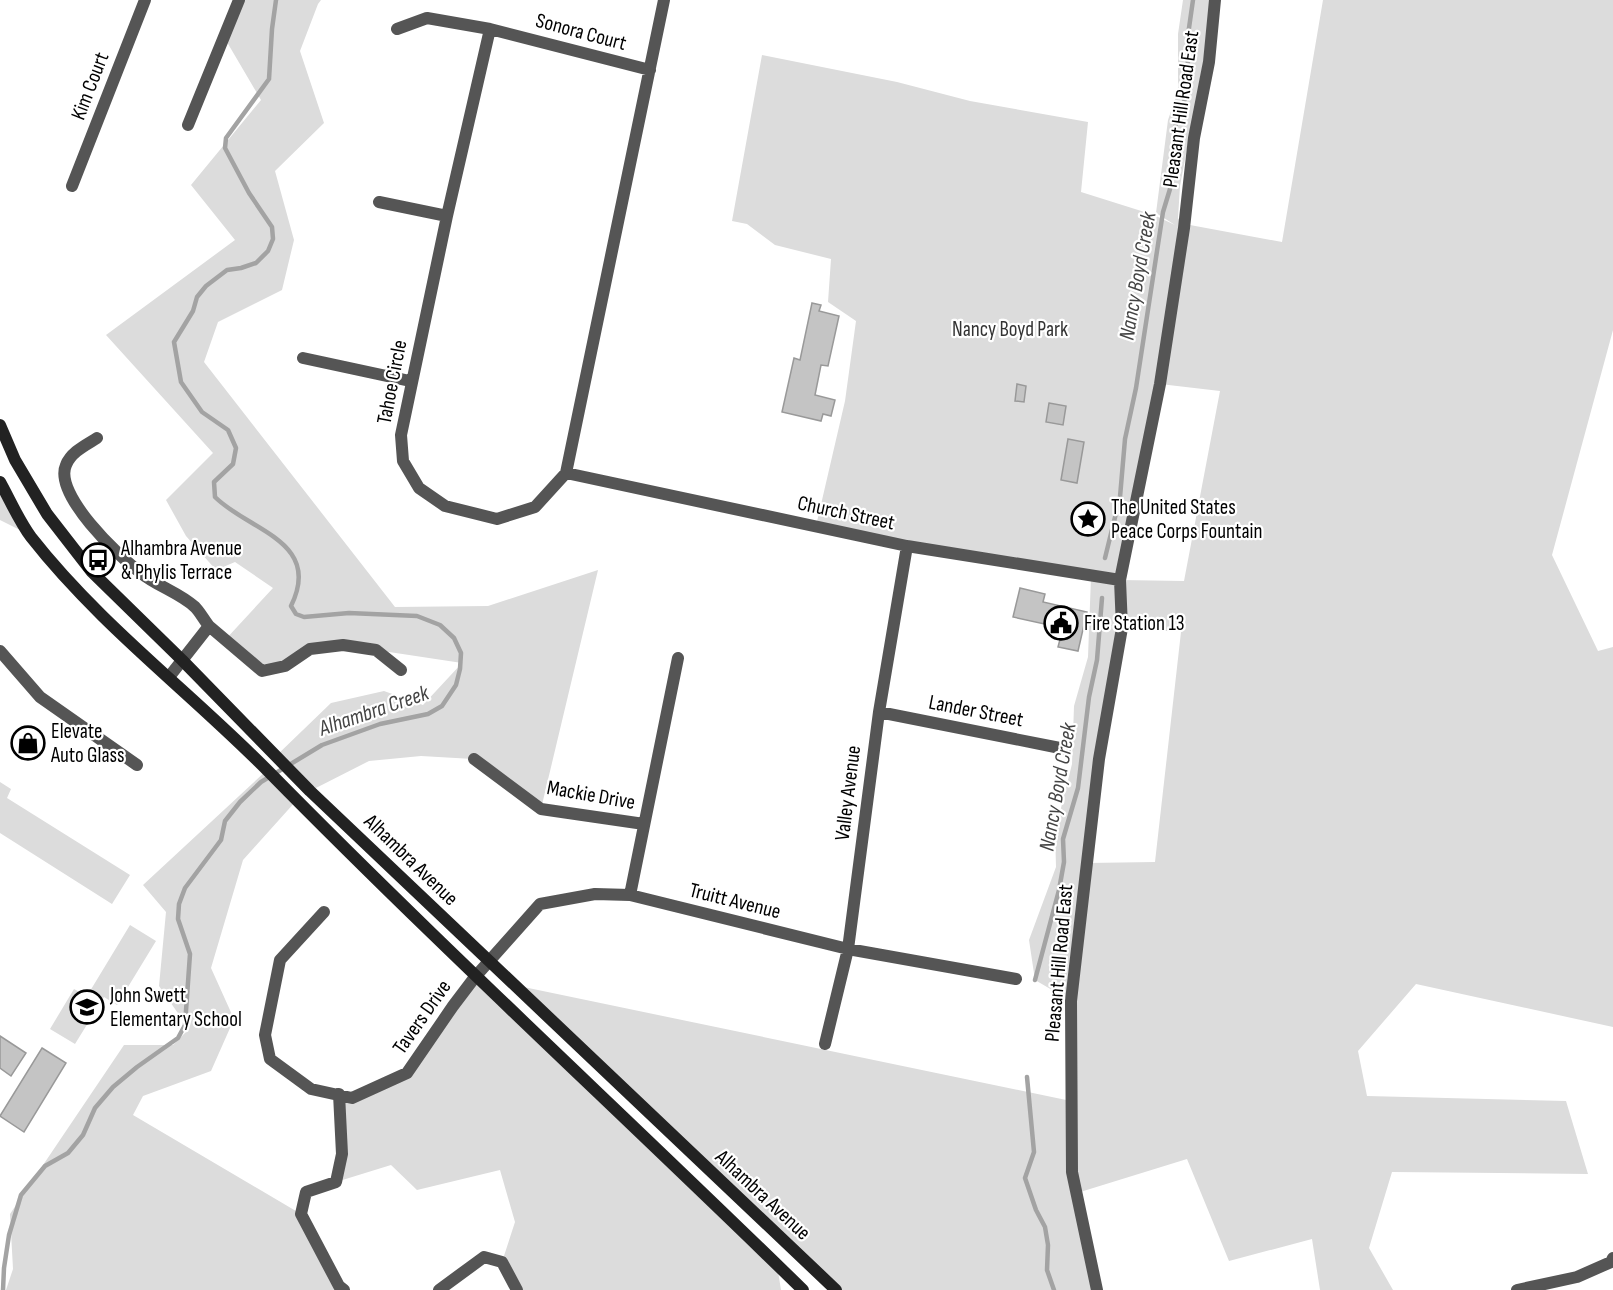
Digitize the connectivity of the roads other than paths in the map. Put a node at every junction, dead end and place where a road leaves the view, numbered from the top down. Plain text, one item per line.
1 (145, 0) edge
2 (239, 0) edge
3 (664, 0) edge
4 (1215, 0) edge
5 (397, 29) dead end
6 (490, 29) junction
7 (650, 70) junction
8 (188, 125) dead end
9 (72, 186) dead end
10 (379, 202) dead end
11 (447, 216) junction
12 (303, 358) dead end
13 (411, 381) junction
14 (0, 425) edge
15 (97, 438) dead end
16 (566, 473) junction
17 (0, 482) edge
18 (907, 546) junction
19 (1120, 580) junction
20 (208, 626) junction
21 (0, 651) edge
22 (678, 658) dead end
23 (182, 660) junction
24 (401, 670) dead end
25 (169, 677) junction
26 (879, 712) junction
27 (1065, 749) dead end
28 (474, 759) dead end
29 (137, 765) dead end
30 (644, 824) junction
31 (630, 895) junction
32 (324, 912) dead end
33 (848, 949) junction
34 (489, 962) junction
35 (475, 977) junction
36 (1016, 979) dead end
37 (825, 1044) dead end
38 (339, 1094) junction
39 (1613, 1258) edge
40 (344, 1290) edge
41 (439, 1290) edge
42 (517, 1290) edge
43 (803, 1290) edge
44 (836, 1290) edge
45 (1098, 1290) edge
46 (1517, 1290) edge

1 - 9 street, Kim Court
2 - 8 street
3 - 7 street
4 - 19 street, Pleasant Hill Road East
5 - 6 street, Sonora Court
6 - 7 street, Sonora Court
6 - 11 street, Tahoe Circle
7 - 16 street
10 - 11 street
11 - 13 street, Tahoe Circle
12 - 13 street
13 - 16 street, Tahoe Circle
14 - 23 main road, Alhambra Avenue
15 - 20 street
16 - 18 street, Church Street
17 - 25 main road, Alhambra Avenue
18 - 19 street, Church Street
18 - 26 street, Valley Avenue
19 - 45 street, Pleasant Hill Road East
20 - 23 street
20 - 24 street
21 - 29 street
22 - 30 street, Mackie Drive
23 - 25 street
23 - 34 main road, Alhambra Avenue
25 - 35 main road, Alhambra Avenue
26 - 27 street, Lander Street
26 - 33 street, Valley Avenue
28 - 30 street, Mackie Drive
30 - 31 street, Mackie Drive
31 - 33 street, Truitt Avenue
31 - 34 street, Truitt Avenue
32 - 38 street, Tavers Drive
33 - 36 street, Truitt Avenue
33 - 37 street, Valley Avenue
34 - 35 street, Truitt Avenue
34 - 44 main road, Alhambra Avenue
35 - 38 street, Tavers Drive
35 - 43 main road, Alhambra Avenue
38 - 40 street
39 - 46 street
41 - 42 street

